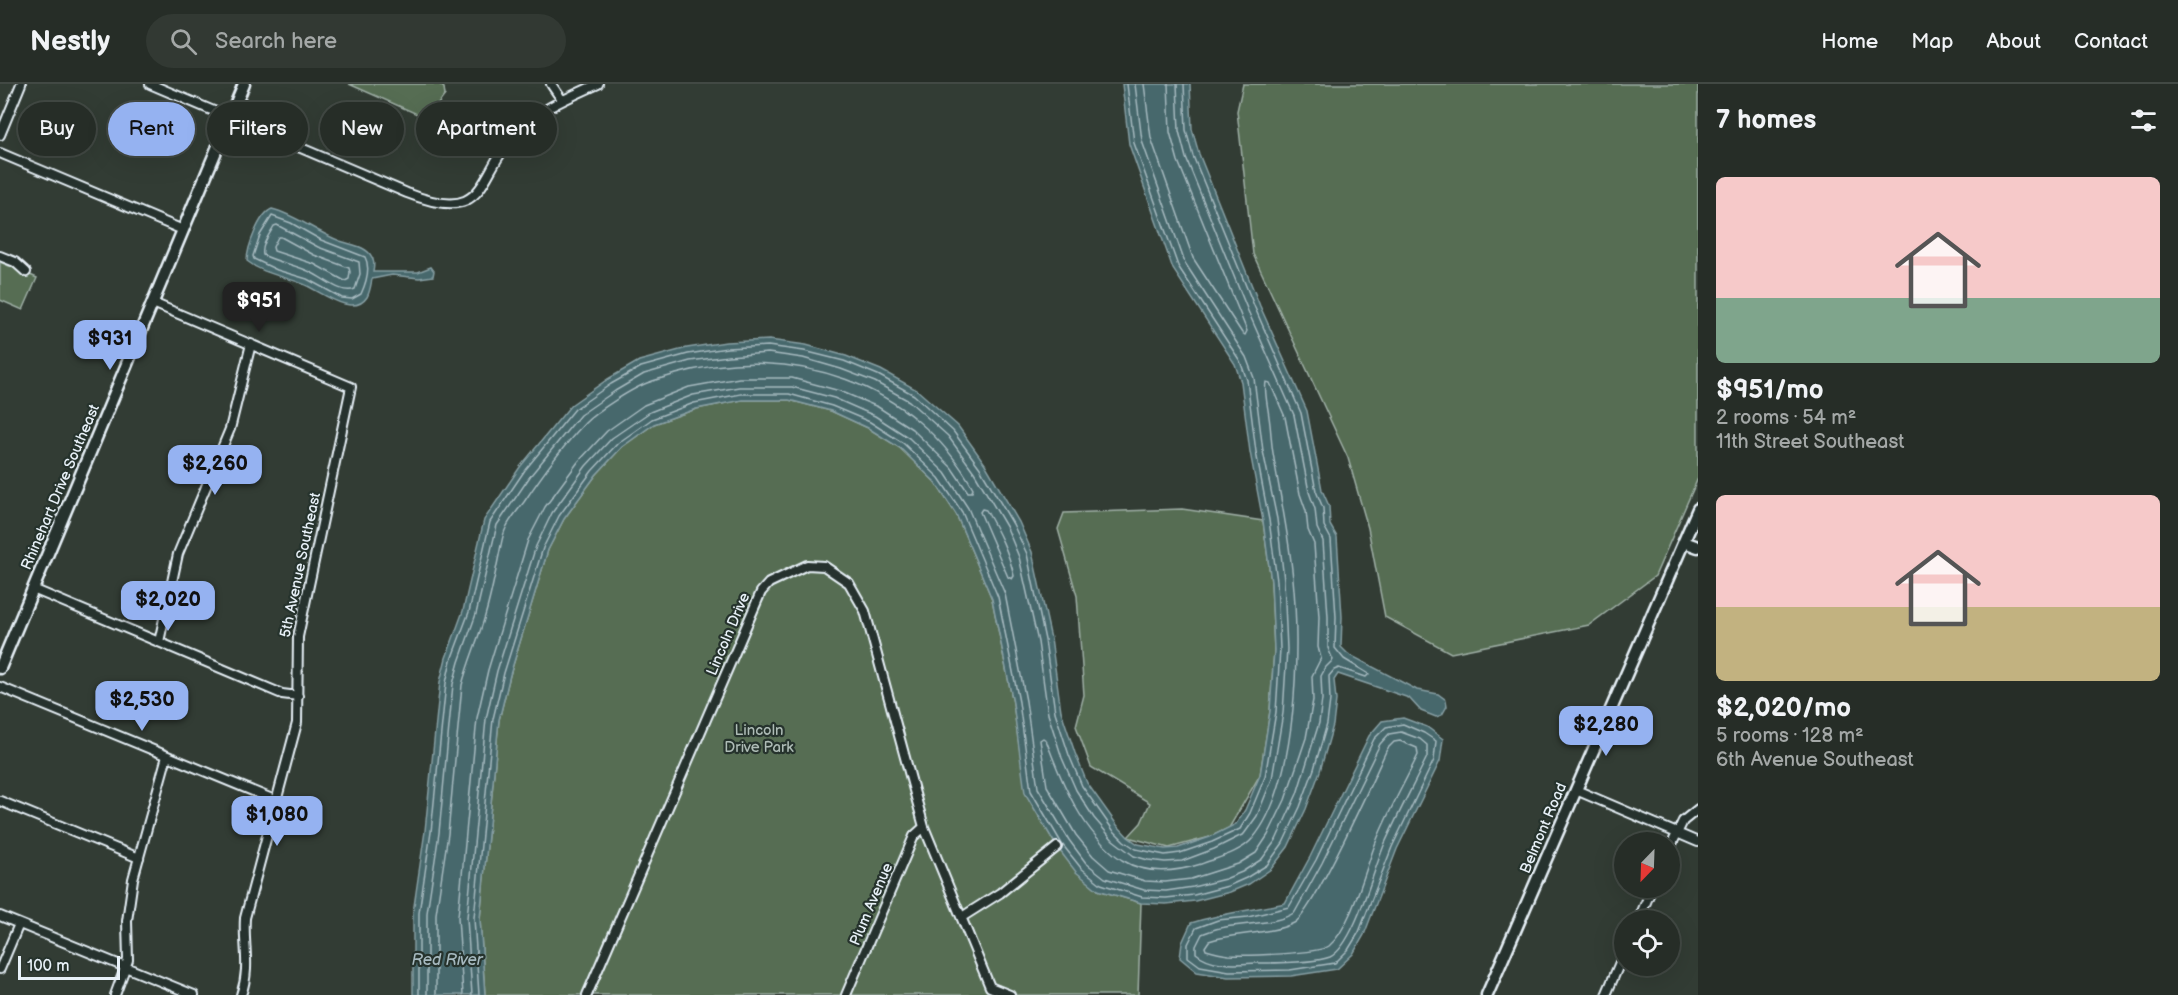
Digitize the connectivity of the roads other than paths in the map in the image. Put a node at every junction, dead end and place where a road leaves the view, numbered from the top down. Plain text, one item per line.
1 (21, 84) edge
2 (150, 84) edge
3 (244, 84) edge
4 (550, 84) edge
5 (598, 84) edge
6 (562, 100) junction
7 (236, 102) edge
8 (207, 108) edge
9 (0, 135) edge
10 (308, 150) edge
11 (0, 153) edge
12 (214, 156) edge
13 (183, 230) junction
14 (0, 256) edge
15 (26, 272) dead end
16 (153, 303) junction
17 (251, 344) junction
18 (1698, 509) edge
19 (1684, 542) junction
20 (1698, 547) edge
21 (33, 589) junction
22 (159, 642) junction
23 (0, 668) edge
24 (0, 687) edge
25 (298, 696) junction
26 (167, 756) junction
27 (1576, 790) junction
28 (0, 801) edge
29 (277, 801) junction
30 (1698, 809) edge
31 (924, 827) junction
32 (1674, 832) edge
33 (1677, 832) edge
34 (1680, 835) edge
35 (1698, 842) edge
36 (1057, 847) dead end
37 (139, 858) junction
38 (0, 916) edge
39 (962, 917) junction
40 (19, 924) junction
41 (126, 968) junction
42 (0, 969) edge
43 (1614, 976) edge
44 (115, 995) edge
45 (194, 995) edge
46 (241, 995) edge
47 (587, 995) edge
48 (846, 995) edge
49 (1010, 995) edge
50 (1487, 995) edge
51 (1606, 995) edge

1 - 9 street
2 - 8 street
3 - 7 street, Rhinehart Drive Southeast
4 - 6 street
5 - 6 street
6 - 10 street
11 - 13 street
12 - 13 street, Rhinehart Drive Southeast
13 - 16 street, Rhinehart Drive Southeast
14 - 15 street
16 - 17 street
16 - 21 street, Rhinehart Drive Southeast
17 - 22 street
17 - 25 street, 5th Avenue Southeast
18 - 19 street, Belmont Road
19 - 20 street
19 - 27 street, Belmont Road
21 - 22 street
21 - 23 street, Rhinehart Drive Southeast
22 - 25 street
24 - 26 street
25 - 29 street, 5th Avenue Southeast
26 - 29 street
26 - 37 street
27 - 32 street
27 - 50 street, Belmont Road
28 - 37 street
29 - 46 street, 5th Avenue Southeast
30 - 33 street
31 - 39 street, Lincoln Drive
31 - 47 street, Lincoln Drive
31 - 48 street, Plum Avenue
34 - 35 street
36 - 39 street
37 - 41 street
38 - 40 street
39 - 49 street, Lincoln Drive
40 - 41 street
40 - 42 street
41 - 44 street
41 - 45 street
43 - 51 street

